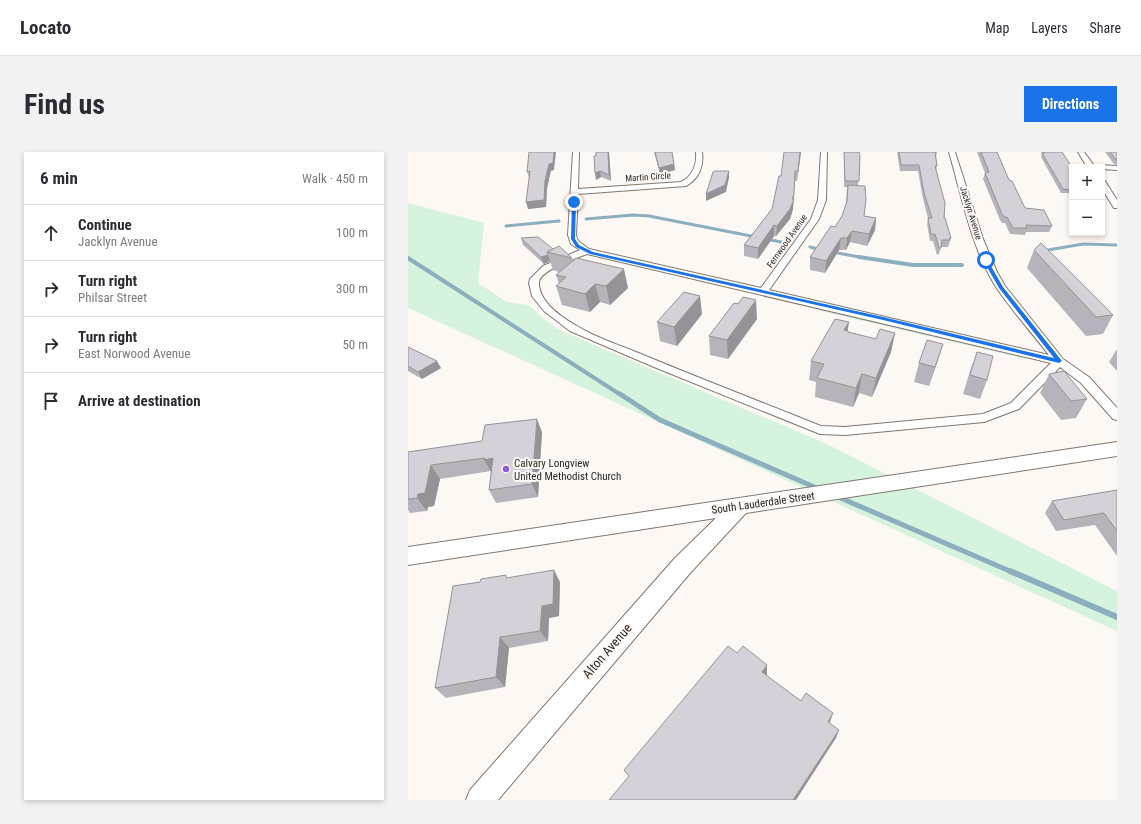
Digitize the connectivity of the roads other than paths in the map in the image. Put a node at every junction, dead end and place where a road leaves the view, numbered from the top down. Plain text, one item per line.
1 (576, 152) edge
2 (698, 152) edge
3 (824, 152) edge
4 (952, 152) edge
5 (1081, 152) edge
6 (1089, 164) edge
7 (1105, 167) edge
8 (1117, 168) edge
9 (1105, 188) edge
10 (574, 192) junction
11 (1117, 206) edge
12 (586, 251) junction
13 (764, 291) junction
14 (1059, 361) junction
15 (1117, 416) edge
16 (1117, 449) edge
17 (739, 506) junction
18 (408, 556) edge
19 (480, 800) edge

1 - 10 street
2 - 10 street, Martin Circle
3 - 13 street, Fernwood Avenue
4 - 14 street, Jacklyn Avenue
5 - 6 street
7 - 8 street
9 - 11 street
10 - 12 street
12 - 13 street
12 - 14 street
13 - 14 street
14 - 15 street, Jacklyn Avenue
16 - 17 street, South Lauderdale Street
17 - 18 street, South Lauderdale Street
17 - 19 street, Alton Avenue

